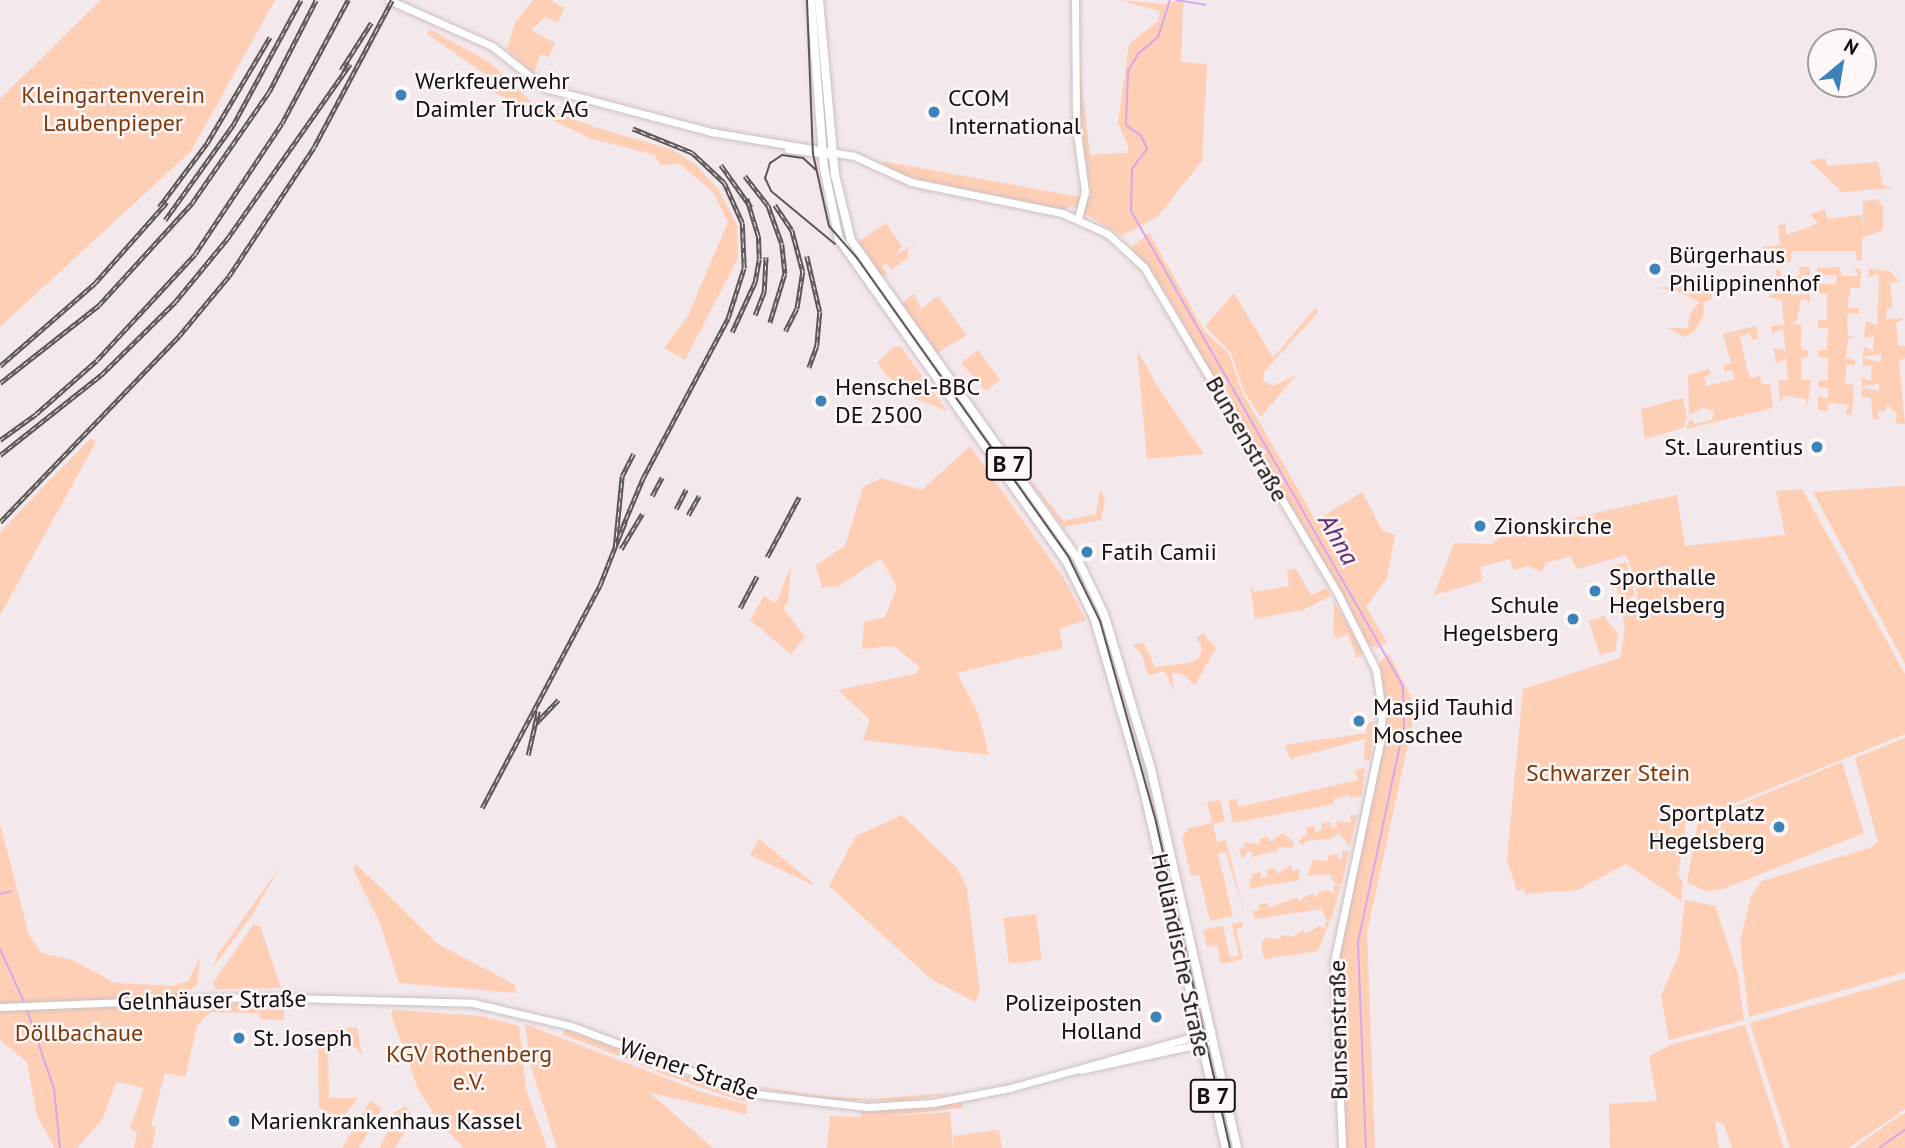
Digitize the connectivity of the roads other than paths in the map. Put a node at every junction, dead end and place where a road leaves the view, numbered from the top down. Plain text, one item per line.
1 (389, 0) edge
2 (811, 0) edge
3 (819, 0) edge
4 (1075, 0) edge
5 (833, 152) junction
6 (823, 153) junction
7 (1078, 218) junction
8 (1128, 691) junction
9 (1115, 693) junction
10 (1135, 763) junction
11 (1151, 769) junction
12 (383, 998) joint
13 (0, 1007) edge
14 (1198, 1035) junction
15 (1212, 1037) junction
16 (1200, 1045) junction
17 (1080, 1070) junction
18 (1226, 1148) edge
19 (1237, 1148) edge
20 (1342, 1148) edge

1 - 6 main road
2 - 6 main road, Holländische Straße / B 7
3 - 5 main road, Holländische Straße / B 7
4 - 7 main road
5 - 6 main road
5 - 7 main road, Bunsenstraße
5 - 8 main road, Holländische Straße / B 7
6 - 9 main road, Holländische Straße / B 7
7 - 20 main road, Bunsenstraße
8 - 9 main road
8 - 11 main road, Holländische Straße / B 7
9 - 10 main road, Holländische Straße / B 7
10 - 11 main road
10 - 14 main road, Holländische Straße / B 7
11 - 15 main road, Holländische Straße / B 7
12 - 13 main road, Gelnhäuser Straße
12 - 17 main road, Wiener Straße
14 - 15 main road, Wiener Straße
14 - 16 main road, Holländische Straße / B 7
14 - 17 main road, Wiener Straße
15 - 16 main road, Wiener Straße
15 - 19 main road, Holländische Straße / B 7
16 - 17 main road, Wiener Straße
16 - 18 main road, Holländische Straße / B 7

